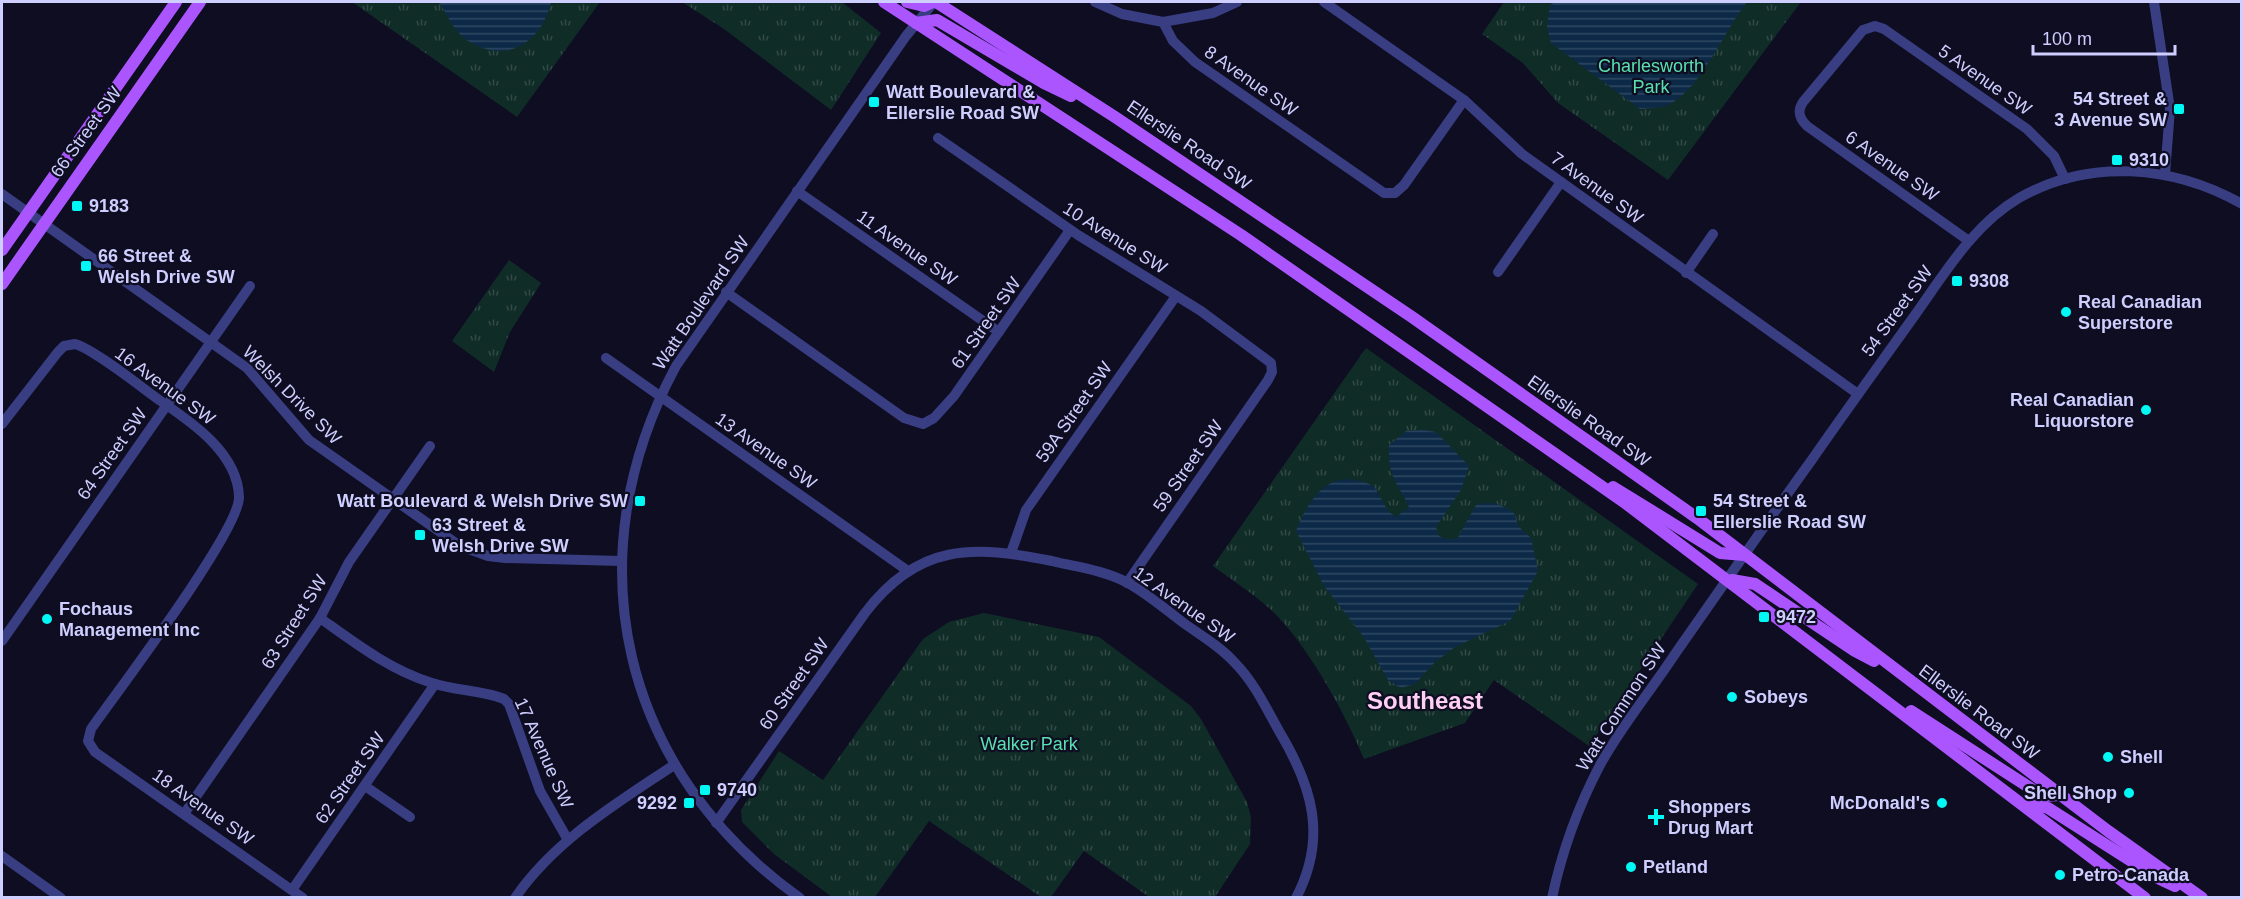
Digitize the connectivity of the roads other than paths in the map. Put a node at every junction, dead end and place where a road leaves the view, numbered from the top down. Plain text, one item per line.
1 (176, 2) edge
2 (200, 2) edge
3 (884, 2) edge
4 (907, 2) edge
5 (934, 2) edge
6 (1095, 2) edge
7 (1237, 2) edge
8 (1324, 2) edge
9 (2154, 2) edge
10 (1163, 22) junction
11 (916, 23) junction
12 (1464, 100) junction
13 (1799, 114) joint
14 (1116, 117) junction
15 (938, 138) dead end
16 (2165, 174) junction
17 (2065, 179) junction
18 (1562, 182) junction
19 (797, 190) junction
20 (2, 194) edge
21 (2241, 204) edge
22 (28, 212) junction
23 (44, 222) junction
24 (1070, 230) junction
25 (1713, 234) dead end
26 (1969, 241) junction
27 (2, 250) edge
28 (1498, 272) dead end
29 (1686, 273) junction
30 (2, 284) edge
31 (250, 286) dead end
32 (726, 292) junction
33 (1176, 296) junction
34 (999, 332) junction
35 (212, 341) junction
36 (606, 358) dead end
37 (1273, 367) joint
38 (1858, 394) junction
39 (660, 397) junction
40 (167, 405) junction
41 (2, 424) edge
42 (430, 446) dead end
43 (1577, 469) junction
44 (392, 500) junction
45 (1011, 553) junction
46 (1744, 555) junction
47 (621, 561) junction
48 (908, 571) junction
49 (1728, 579) junction
50 (1127, 583) junction
51 (320, 618) junction
52 (2, 641) edge
53 (1898, 672) junction
54 (435, 684) junction
55 (1879, 694) junction
56 (88, 741) joint
57 (674, 765) junction
58 (365, 786) junction
59 (2058, 795) junction
60 (2027, 808) junction
61 (183, 814) junction
62 (410, 817) dead end
63 (716, 823) junction
64 (568, 840) junction
65 (2, 856) edge
66 (292, 890) junction
67 (1298, 893) edge
68 (61, 897) edge
69 (303, 897) edge
70 (515, 897) edge
71 (800, 897) edge
72 (1552, 897) edge
73 (2145, 897) edge
74 (2201, 897) edge

1 - 22 main road, 66 Street SW
2 - 23 main road, 66 Street SW
3 - 11 main road
4 - 5 main road
5 - 11 street, Watt Boulevard SW
5 - 14 main road, Ellerslie Road SW
6 - 10 street
7 - 10 street
8 - 12 street, 7 Avenue SW
9 - 16 street
10 - 12 street, 8 Avenue SW
11 - 14 main road
11 - 19 street, Watt Boulevard SW
11 - 43 main road
12 - 18 street, 7 Avenue SW
13 - 17 street, 5 Avenue SW
13 - 26 street, 6 Avenue SW
14 - 46 main road, Ellerslie Road SW
15 - 24 street, 10 Avenue SW
16 - 17 street, 54 Street SW
16 - 21 street, 54 Street SW
17 - 26 street, 54 Street SW
18 - 28 street
18 - 29 street, 7 Avenue SW
19 - 32 street, Watt Boulevard SW
19 - 34 street, 11 Avenue SW
20 - 22 street, Welsh Drive SW
22 - 23 street, Welsh Drive SW
22 - 27 main road, 66 Street SW
23 - 30 main road, 66 Street SW
23 - 35 street, Welsh Drive SW
24 - 33 street, 10 Avenue SW
24 - 34 street, 61 Street SW
25 - 29 street
26 - 38 street, 54 Street SW
29 - 38 street, 7 Avenue SW
31 - 35 street, 64 Street SW
32 - 34 street, 61 Street SW
32 - 39 street, Watt Boulevard SW
33 - 37 street, 10 Avenue SW
33 - 45 street, 59A Street SW
35 - 40 street, 64 Street SW
35 - 44 street, Welsh Drive SW
36 - 39 street, 13 Avenue SW
37 - 50 street, 59 Street SW
38 - 46 street, 54 Street SW
39 - 47 street, Watt Boulevard SW
39 - 48 street, 13 Avenue SW
40 - 41 street, 16 Avenue SW
40 - 52 street, 64 Street SW
40 - 56 street, 16 Avenue SW
42 - 44 street, 63 Street SW
43 - 46 main road
43 - 49 main road
44 - 47 street, Welsh Drive SW
44 - 51 street, 63 Street SW
45 - 48 street, 12 Avenue SW
45 - 50 street, 12 Avenue SW
46 - 49 street, 54 Street SW
46 - 53 main road, Ellerslie Road SW
47 - 57 street, Watt Boulevard SW
48 - 63 street, 60 Street SW
49 - 53 main road
49 - 55 main road
49 - 72 street, Watt Common SW
50 - 67 street, 12 Avenue SW
51 - 54 street, 17 Avenue SW
51 - 61 street, 63 Street SW
53 - 59 main road, Ellerslie Road SW
54 - 58 street, 62 Street SW
54 - 64 street, 17 Avenue SW
55 - 59 main road
55 - 60 main road
56 - 61 street, 18 Avenue SW
57 - 63 street, Watt Boulevard SW
57 - 64 street
58 - 62 street
58 - 66 street, 62 Street SW
59 - 74 main road, Ellerslie Road SW
60 - 73 main road
60 - 74 main road
61 - 66 street, 18 Avenue SW
63 - 71 street, Watt Boulevard SW
64 - 70 street
65 - 68 street
66 - 69 street, 18 Avenue SW

